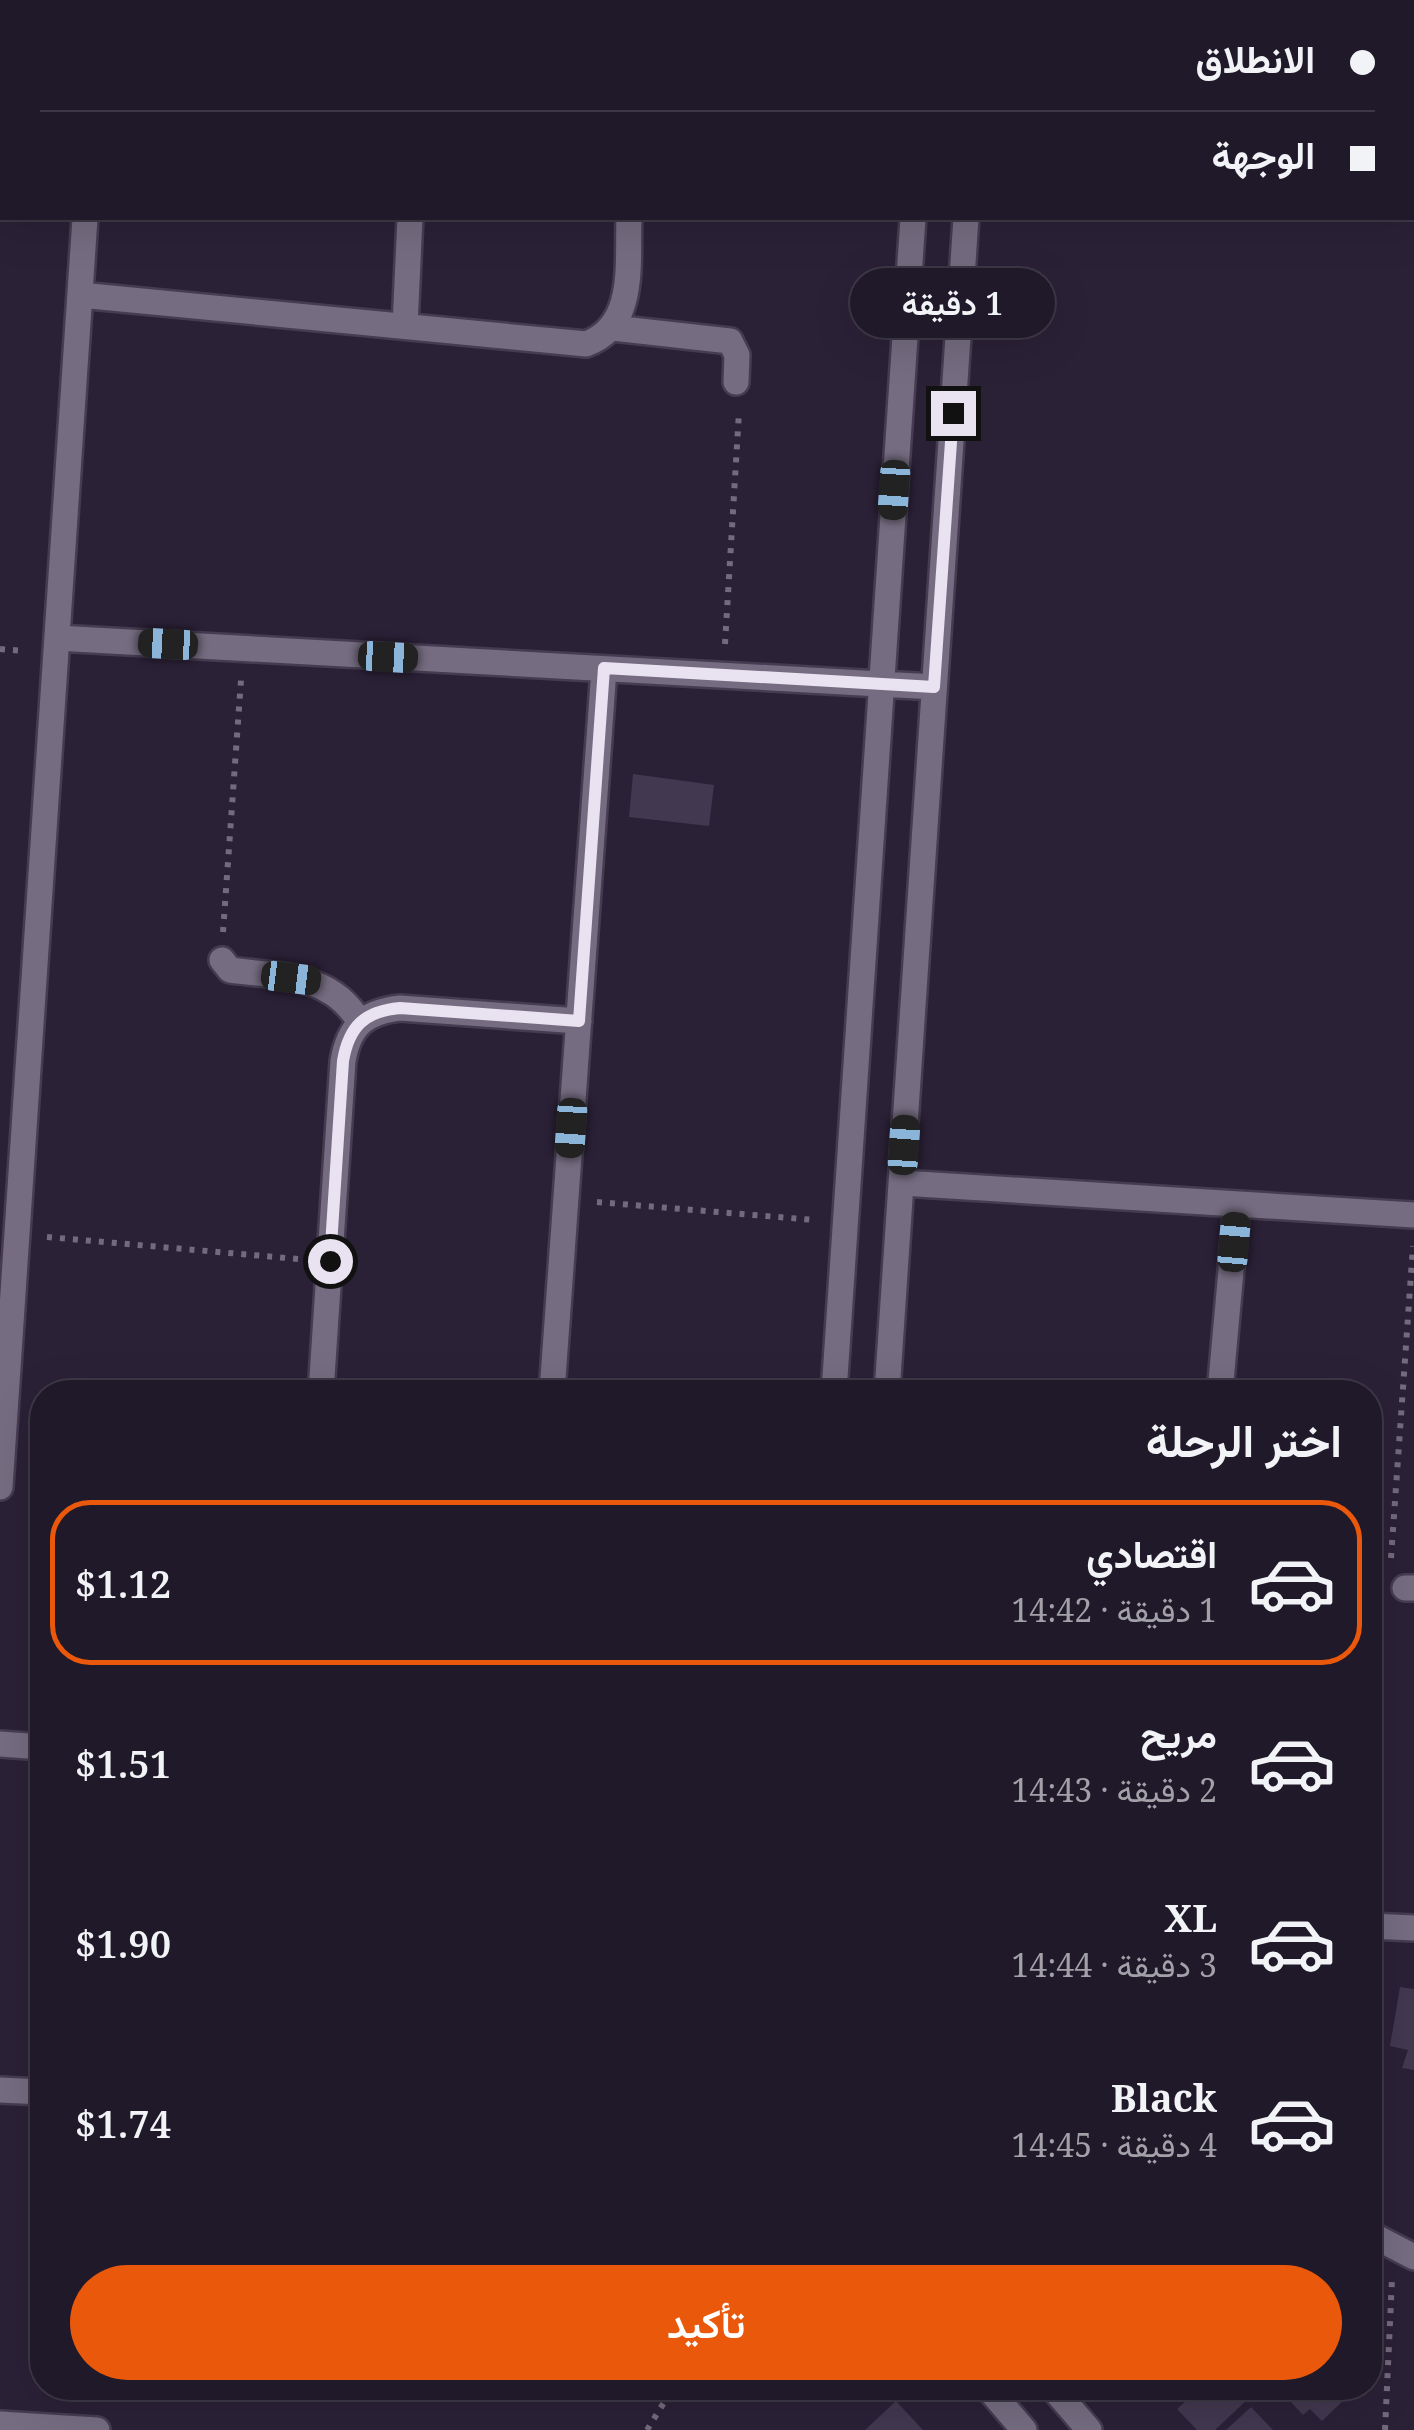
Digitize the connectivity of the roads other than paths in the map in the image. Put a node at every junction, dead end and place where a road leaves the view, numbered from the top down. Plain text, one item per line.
1 (85, 220) edge
2 (410, 220) edge
3 (629, 220) edge
4 (913, 220) edge
5 (966, 220) edge
6 (80, 295) junction
7 (405, 326) junction
8 (613, 328) junction
9 (736, 382) dead end
10 (57, 638) junction
11 (604, 668) junction
12 (881, 684) junction
13 (934, 687) junction
14 (222, 960) road end
15 (579, 1021) junction
16 (359, 1022) junction
17 (902, 1183) junction
18 (1237, 1204) junction
19 (1414, 1215) edge
20 (322, 1380) edge
21 (553, 1380) edge
22 (835, 1380) edge
23 (888, 1380) edge
24 (1221, 1380) edge
25 (0, 1487) edge
26 (0, 1744) edge
27 (30, 1746) edge
28 (1382, 1927) edge
29 (1414, 1928) edge
30 (0, 2090) edge
31 (30, 2091) edge
32 (1382, 2241) edge
33 (1404, 2253) edge
34 (998, 2400) edge
35 (1063, 2400) edge
36 (0, 2424) edge
37 (97, 2430) edge
38 (1024, 2430) edge
39 (1089, 2430) edge

1 - 6 street
2 - 7 street
3 - 8 street
4 - 12 street
5 - 13 street
6 - 7 street
6 - 10 street
7 - 8 street
8 - 9 street
10 - 11 street
10 - 25 street
11 - 12 street
11 - 15 street
12 - 13 street
12 - 22 street
13 - 17 street
14 - 16 street
15 - 16 street
15 - 21 street
16 - 20 street
17 - 18 street
17 - 23 street
18 - 19 street
18 - 24 street
26 - 27 street
28 - 29 street
30 - 31 street
32 - 33 street
34 - 38 street
35 - 39 street
36 - 37 street

